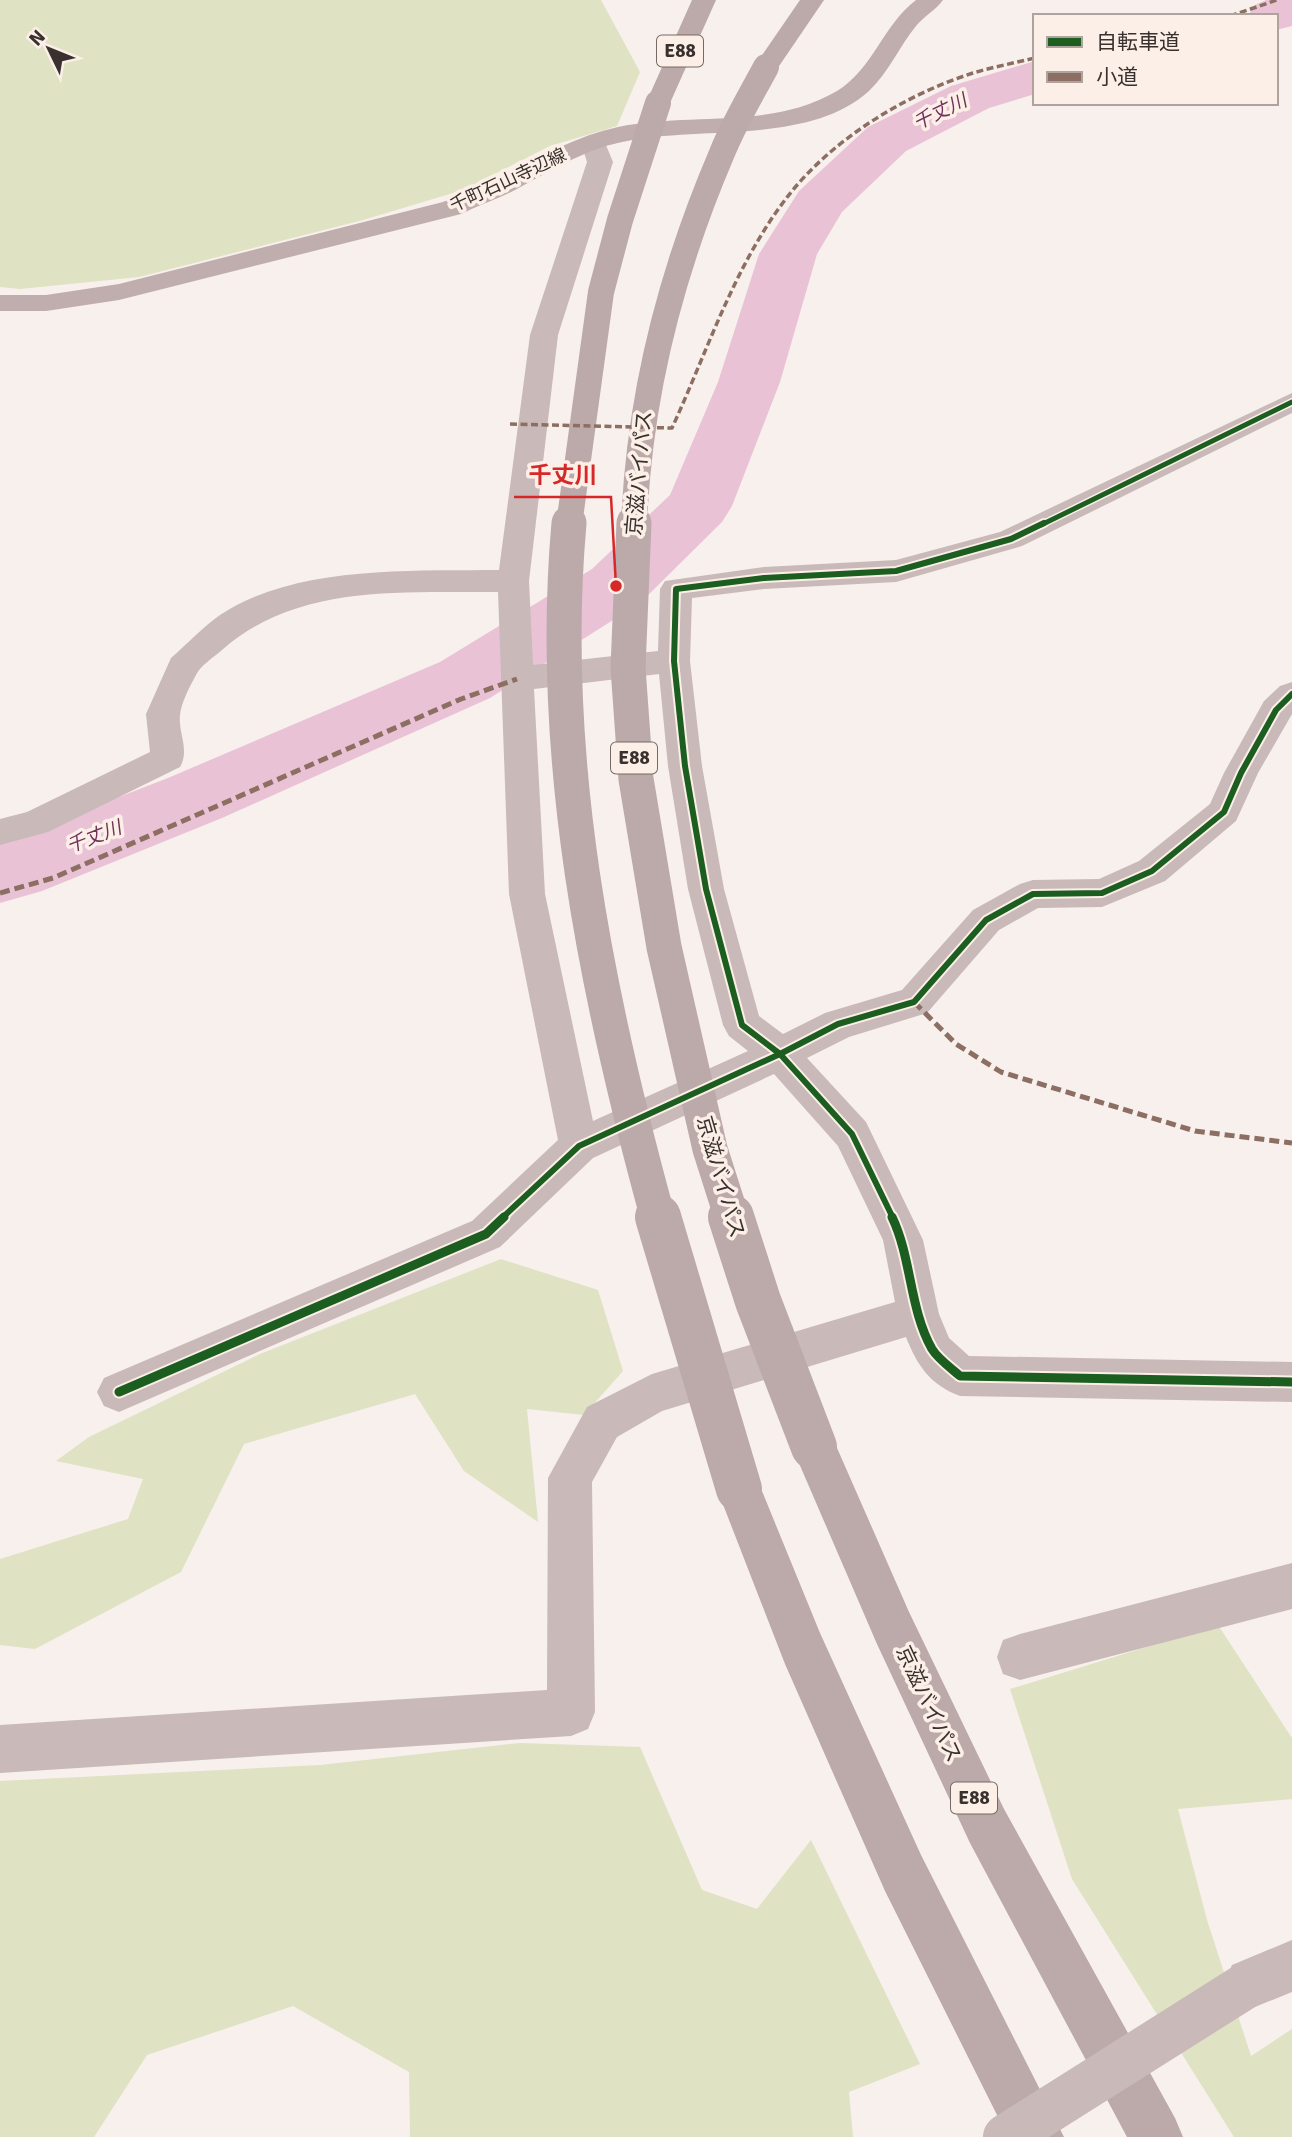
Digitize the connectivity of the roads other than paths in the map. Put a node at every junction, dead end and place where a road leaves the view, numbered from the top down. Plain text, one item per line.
1 (704, 0) edge
2 (812, 0) edge
3 (930, 0) edge
4 (594, 143) junction
5 (0, 303) edge
6 (1292, 402) edge
7 (513, 589) junction
8 (674, 660) junction
9 (517, 670) junction
10 (1292, 694) edge
11 (0, 832) edge
12 (780, 1054) junction
13 (579, 1146) junction
14 (918, 1314) junction
15 (1292, 1382) edge
16 (119, 1392) dead end
17 (1292, 1586) edge
18 (1020, 1657) dead end
19 (0, 1749) edge
20 (1271, 1975) edge
21 (1006, 2137) edge
22 (1037, 2137) edge
23 (1156, 2137) edge

1 - 22 highway, E88, bridge
2 - 23 highway, 京滋バイパス / E88, bridge
3 - 4 main road, 千町石山寺辺線
4 - 5 main road, 千町石山寺辺線
4 - 7 street
6 - 8 street
7 - 9 street
7 - 11 street
8 - 9 street
8 - 12 street
9 - 13 street
10 - 12 street
12 - 13 street
12 - 14 street
13 - 16 street
14 - 15 street
14 - 19 street
17 - 18 street
20 - 21 street, bridge

